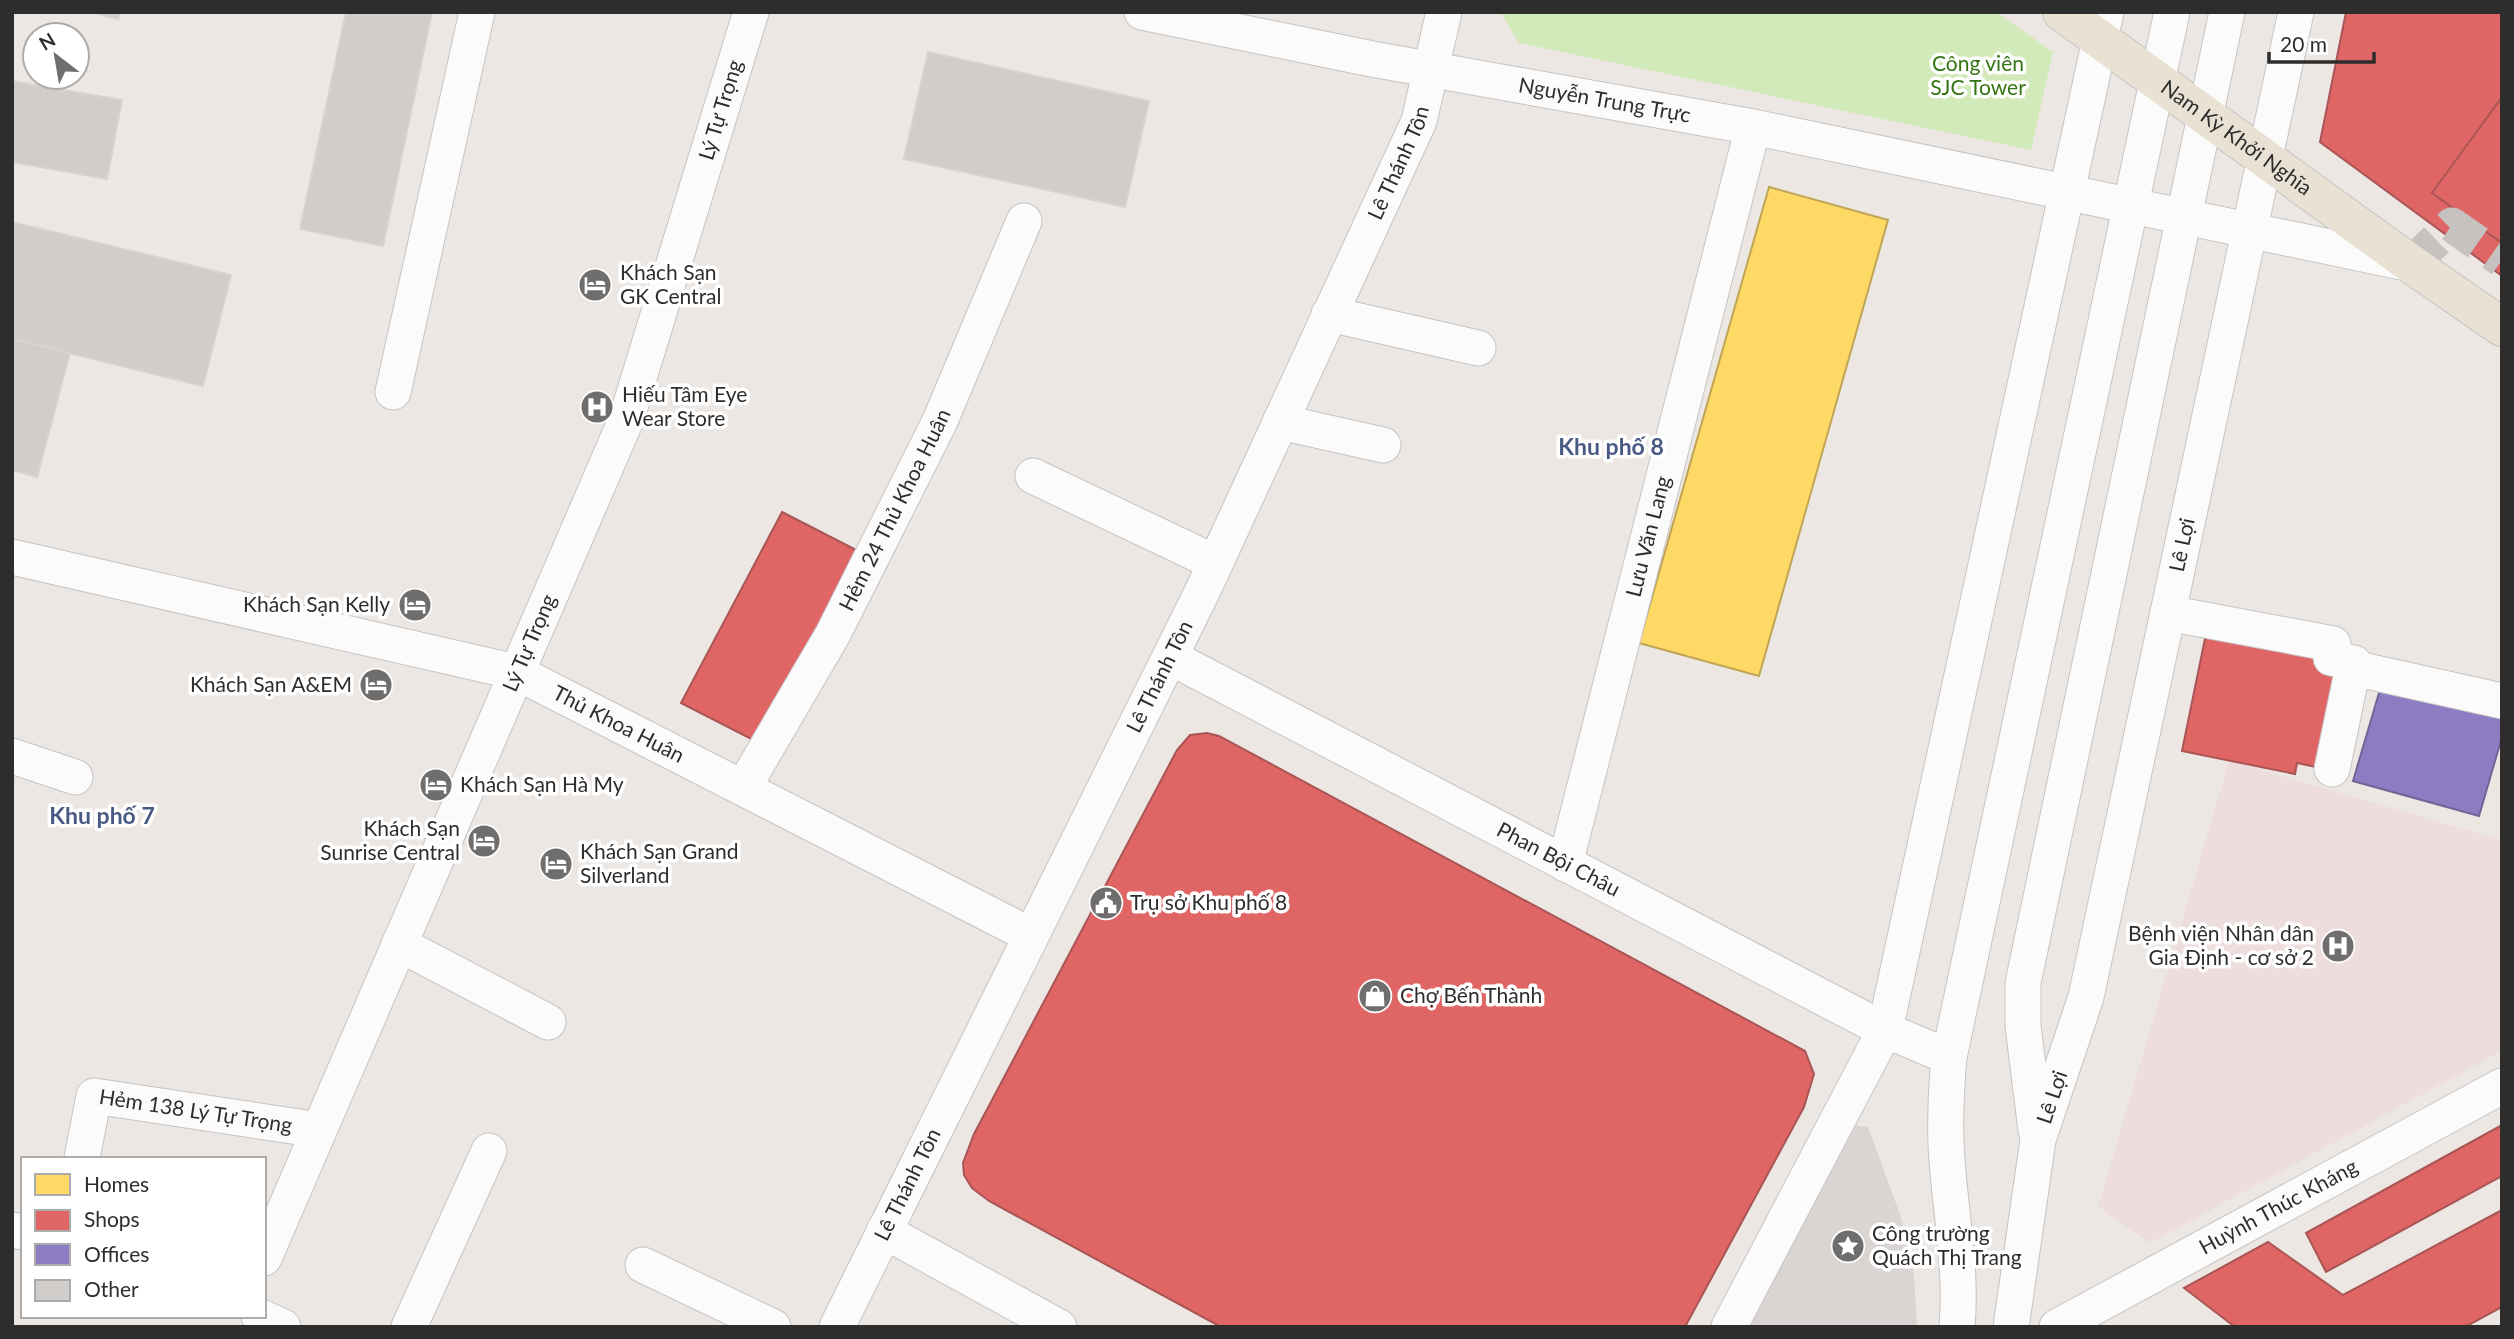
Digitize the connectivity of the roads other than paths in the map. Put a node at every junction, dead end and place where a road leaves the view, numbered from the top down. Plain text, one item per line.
1 (477, 12) edge
2 (751, 12) edge
3 (1142, 12) edge
4 (1444, 12) edge
5 (2062, 12) edge
6 (2172, 12) edge
7 (2227, 12) edge
8 (2296, 12) edge
9 (1179, 15) edge
10 (2103, 26) edge
11 (1432, 69) junction
12 (2158, 82) junction
13 (2206, 116) junction
14 (1753, 127) junction
15 (2266, 158) junction
16 (2066, 194) junction
17 (2132, 208) junction
18 (2185, 217) junction
19 (1024, 221) dead end
20 (2250, 230) junction
21 (2411, 264) junction
22 (1329, 314) junction
23 (2502, 327) edge
24 (1478, 348) dead end
25 (393, 392) dead end
26 (1280, 422) junction
27 (1383, 445) dead end
28 (1033, 476) dead end
29 (12, 557) edge
30 (1214, 562) junction
31 (2168, 613) junction
32 (1170, 657) junction
33 (2353, 668) junction
34 (516, 672) junction
35 (2502, 701) edge
36 (12, 756) edge
37 (2332, 769) dead end
38 (75, 777) dead end
39 (743, 788) junction
40 (1565, 864) junction
41 (1030, 935) junction
42 (399, 944) junction
43 (548, 1022) dead end
44 (1885, 1030) junction
45 (1949, 1057) junction
46 (2502, 1086) edge
47 (319, 1130) junction
48 (2038, 1140) junction
49 (489, 1151) dead end
50 (82, 1157) edge
51 (884, 1231) junction
52 (266, 1253) edge
53 (643, 1265) dead end
54 (263, 1318) edge
55 (283, 1327) edge
56 (409, 1327) edge
57 (773, 1327) edge
58 (837, 1327) edge
59 (1059, 1327) edge
60 (1729, 1327) edge
61 (1957, 1327) edge
62 (2011, 1327) edge
63 (2057, 1327) edge

1 - 25 street
2 - 34 street, Lý Tự Trọng
3 - 9 street, Nguyễn Trung Trực
4 - 11 street, Lê Thánh Tôn
5 - 10 main road, Nam Kỳ Khởi Nghĩa
6 - 12 street
7 - 13 street, Lê Lợi
8 - 15 street, Lê Lợi
9 - 11 street, Nguyễn Trung Trực
10 - 12 main road, Nam Kỳ Khởi Nghĩa
10 - 16 street
11 - 14 street, Nguyễn Trung Trực
11 - 22 street, Lê Thánh Tôn
12 - 13 main road, Nam Kỳ Khởi Nghĩa
12 - 17 street
13 - 15 main road, Nam Kỳ Khởi Nghĩa
13 - 18 street, Lê Lợi
14 - 16 street, Nguyễn Trung Trực
14 - 40 street, Lưu Văn Lang
15 - 20 street, Lê Lợi
15 - 21 main road, Nam Kỳ Khởi Nghĩa
16 - 17 street, Nguyễn Trung Trực
16 - 44 street
17 - 18 street, Nam Kỳ Khởi Nghĩa
17 - 45 street
18 - 20 street, Nam Kỳ Khởi Nghĩa
18 - 48 street, Lê Lợi
19 - 39 street, Hẻm 24 Thủ Khoa Huân
20 - 21 street, Nam Kỳ Khởi Nghĩa
20 - 31 street, Lê Lợi
21 - 23 main road, Nam Kỳ Khởi Nghĩa
22 - 24 street
22 - 26 street, Lê Thánh Tôn
26 - 27 street
26 - 30 street, Lê Thánh Tôn
28 - 30 street
29 - 34 street, Thủ Khoa Huân
30 - 32 street, Lê Thánh Tôn
31 - 33 street
31 - 48 street, Lê Lợi
32 - 40 street, Phan Bội Châu
32 - 41 street, Lê Thánh Tôn
33 - 35 street
33 - 37 street
34 - 39 street, Thủ Khoa Huân
34 - 42 street, Lý Tự Trọng
36 - 38 street
39 - 41 street, Thủ Khoa Huân
40 - 44 street, Phan Bội Châu
41 - 51 street, Lê Thánh Tôn
42 - 43 street
42 - 47 street, Lý Tự Trọng
44 - 45 street, Phan Bội Châu
44 - 60 street
45 - 61 street
46 - 63 street, Huỳnh Thúc Kháng
47 - 50 street, Hẻm 138 Lý Tự Trọng
47 - 52 street, Lý Tự Trọng
48 - 62 street
49 - 56 street
51 - 58 street, Lê Thánh Tôn
51 - 59 street
53 - 57 street
54 - 55 street

